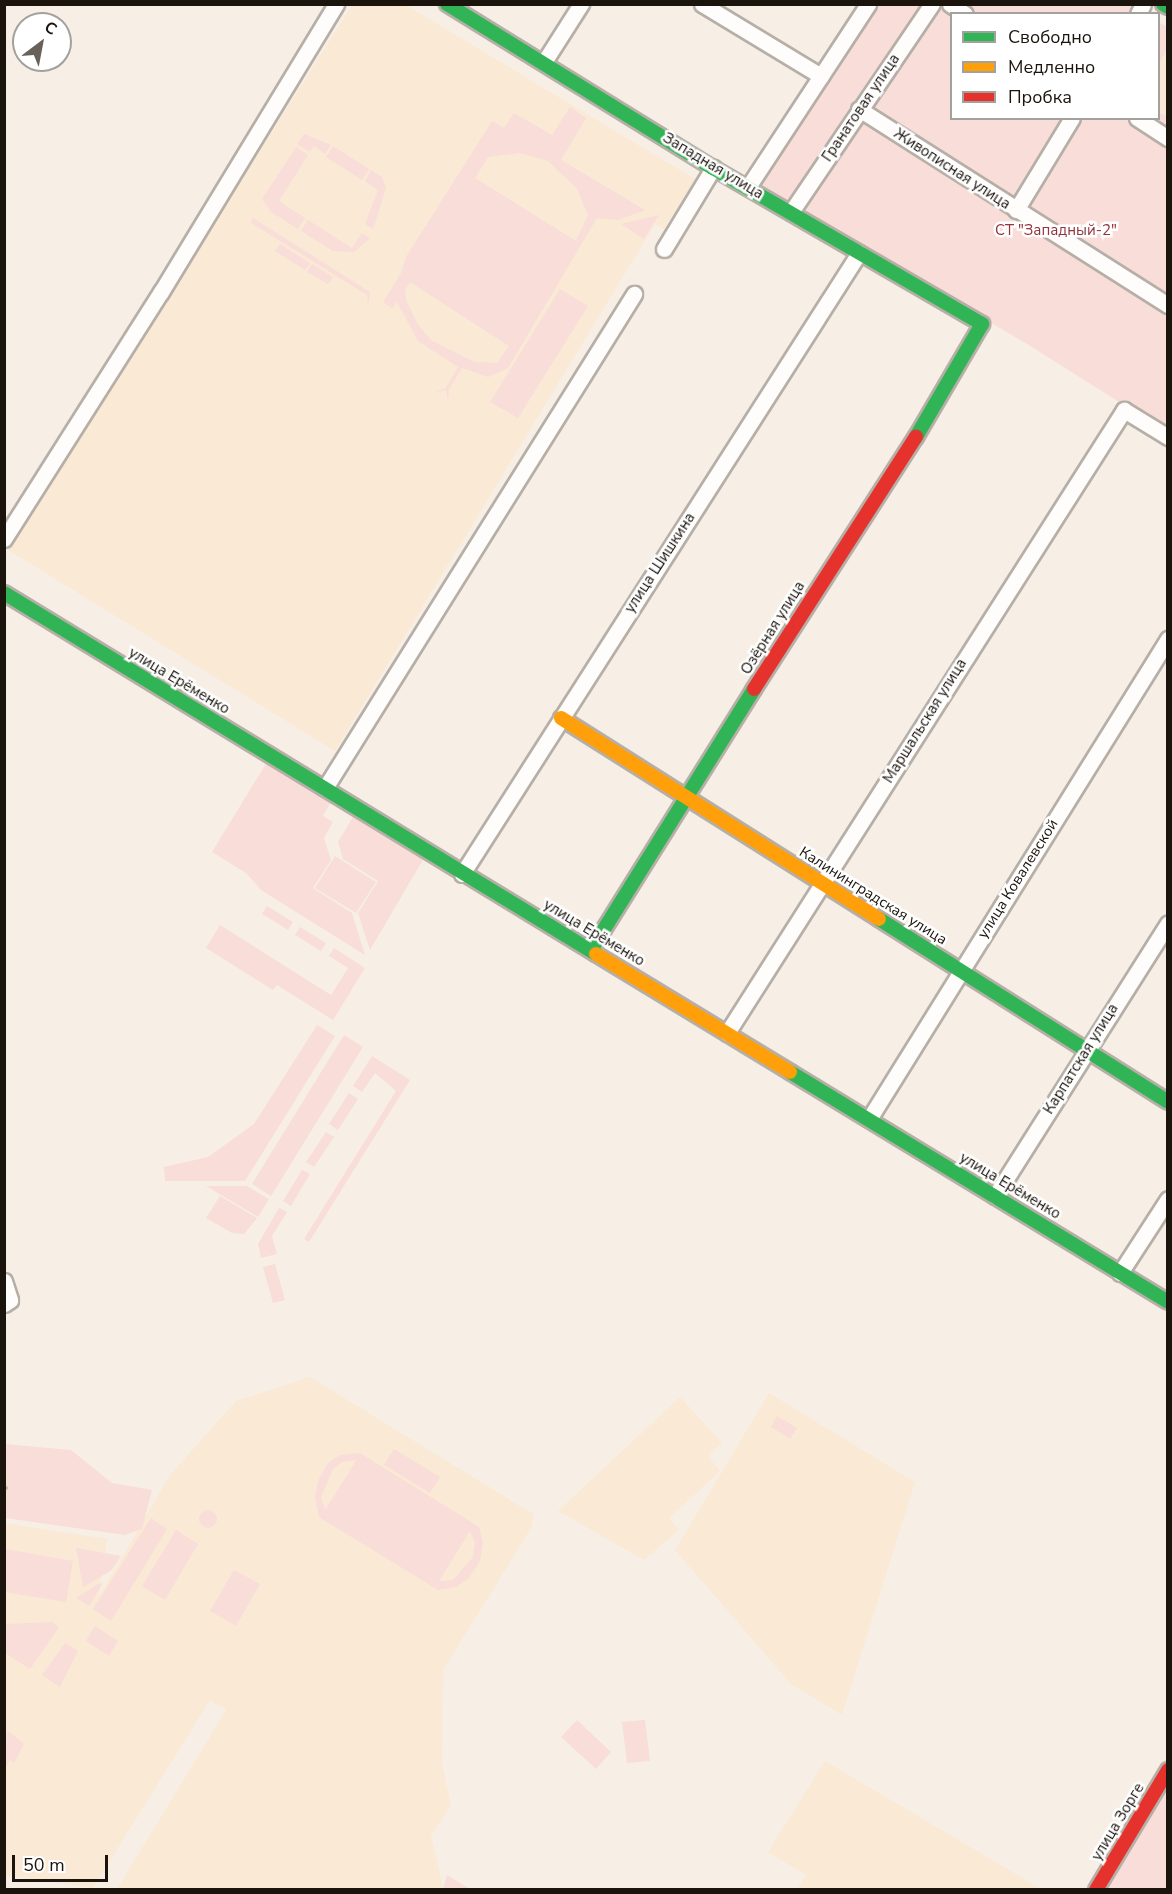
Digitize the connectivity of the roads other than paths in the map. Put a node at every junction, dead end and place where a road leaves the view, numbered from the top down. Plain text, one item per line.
1 (336, 4) edge
2 (447, 4) edge
3 (581, 4) edge
4 (702, 4) edge
5 (868, 4) edge
6 (932, 4) edge
7 (1163, 4) edge
8 (1167, 7) edge
9 (544, 62) junction
10 (821, 76) junction
11 (858, 109) junction
12 (1071, 120) edge
13 (1140, 120) edge
14 (1167, 138) edge
15 (714, 168) junction
16 (748, 187) junction
17 (1016, 210) junction
18 (790, 212) junction
19 (664, 249) dead end
20 (859, 253) junction
21 (634, 294) dead end
22 (1167, 305) edge
23 (982, 324) joint
24 (1167, 437) edge
25 (4, 539) edge
26 (4, 593) edge
27 (1167, 639) edge
28 (561, 718) junction
29 (325, 788) junction
30 (687, 798) junction
31 (462, 874) junction
32 (822, 883) junction
33 (1167, 923) edge
34 (591, 950) junction
35 (961, 971) junction
36 (727, 1033) junction
37 (1087, 1050) junction
38 (1167, 1102) edge
39 (869, 1119) junction
40 (995, 1196) junction
41 (1167, 1199) edge
42 (1120, 1273) junction
43 (4, 1281) edge
44 (1167, 1302) edge
45 (4, 1304) edge
46 (1167, 1770) edge
47 (1096, 1890) edge

1 - 25 street
2 - 9 street, Западная улица
3 - 9 street
4 - 10 street
5 - 10 street
6 - 11 street, Гранатовая улица
7 - 8 street
9 - 15 street, Западная улица
10 - 16 street
11 - 17 street, Живописная улица
11 - 18 street, Гранатовая улица
12 - 17 street
13 - 14 street
15 - 16 street, Западная улица
15 - 19 street
16 - 18 street, Западная улица
17 - 22 street, Живописная улица
18 - 20 street, Западная улица
20 - 23 street, Западная улица
20 - 28 street, улица Шишкина
21 - 29 street
23 - 30 street, Озёрная улица
24 - 32 street, Маршальская улица
26 - 29 street, улица Ерёменко
27 - 35 street, улица Ковалевской
28 - 30 street, Калининградская улица
28 - 31 street, улица Шишкина
29 - 31 street, улица Ерёменко
30 - 32 street, Калининградская улица
30 - 34 street, Озёрная улица
31 - 34 street, улица Ерёменко
32 - 35 street, Калининградская улица
32 - 36 street, Маршальская улица
33 - 37 street, Карпатская улица
34 - 36 street, улица Ерёменко
35 - 37 street, Калининградская улица
35 - 39 street, улица Ковалевской
36 - 39 street, улица Ерёменко
37 - 38 street, Калининградская улица
37 - 40 street, Карпатская улица
39 - 40 street, улица Ерёменко
40 - 42 street, улица Ерёменко
41 - 42 street
42 - 44 street, улица Ерёменко
43 - 45 street
46 - 47 street, улица Зорге

